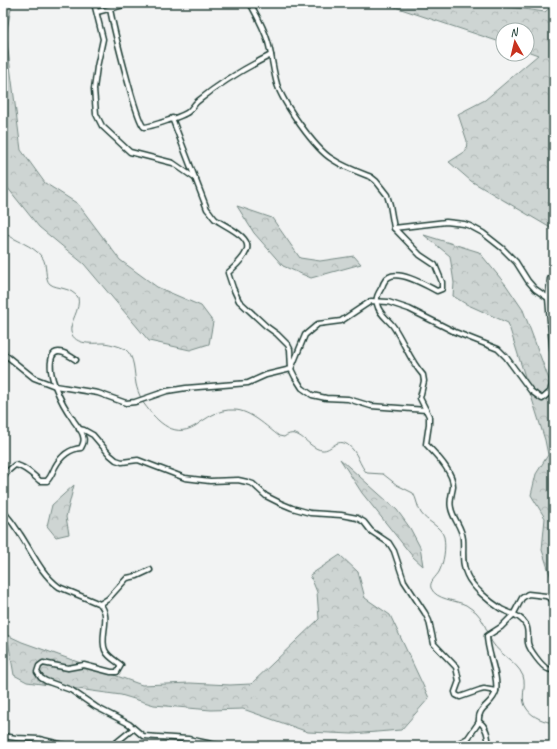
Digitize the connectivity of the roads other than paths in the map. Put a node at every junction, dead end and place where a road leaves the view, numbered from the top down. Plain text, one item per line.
1 (94, 3) edge
2 (131, 3) edge
3 (250, 3) edge
4 (110, 9) junction
5 (97, 12) junction
6 (271, 55) junction
7 (172, 118) junction
8 (196, 180) junction
9 (394, 228) junction
10 (554, 271) edge
11 (548, 298) junction
12 (376, 302) junction
13 (3, 353) edge
14 (76, 360) dead end
15 (291, 368) junction
16 (55, 386) junction
17 (426, 410) junction
18 (79, 429) junction
19 (3, 478) edge
20 (3, 510) edge
21 (150, 570) dead end
22 (554, 600) edge
23 (100, 604) junction
24 (513, 614) junction
25 (554, 670) edge
26 (496, 691) junction
27 (479, 722) junction
28 (133, 729) junction
29 (3, 736) edge
30 (68, 746) edge
31 (112, 746) edge
32 (221, 746) edge
33 (453, 746) edge
34 (489, 746) edge

1 - 5 street
2 - 4 street
3 - 6 street
4 - 5 street
4 - 7 street
5 - 8 street
6 - 7 street
6 - 9 street
7 - 8 street
8 - 15 street
9 - 11 street
9 - 12 street
10 - 11 street
11 - 12 street
12 - 15 street
12 - 17 street
13 - 16 street
14 - 16 street
15 - 16 street
15 - 17 street
16 - 18 street
17 - 24 street
18 - 19 street
18 - 26 street
20 - 23 street
21 - 23 street
22 - 24 street
23 - 28 street
24 - 25 street
24 - 26 street
26 - 27 street
27 - 33 street
27 - 34 street
28 - 31 street
28 - 32 street
29 - 30 street

